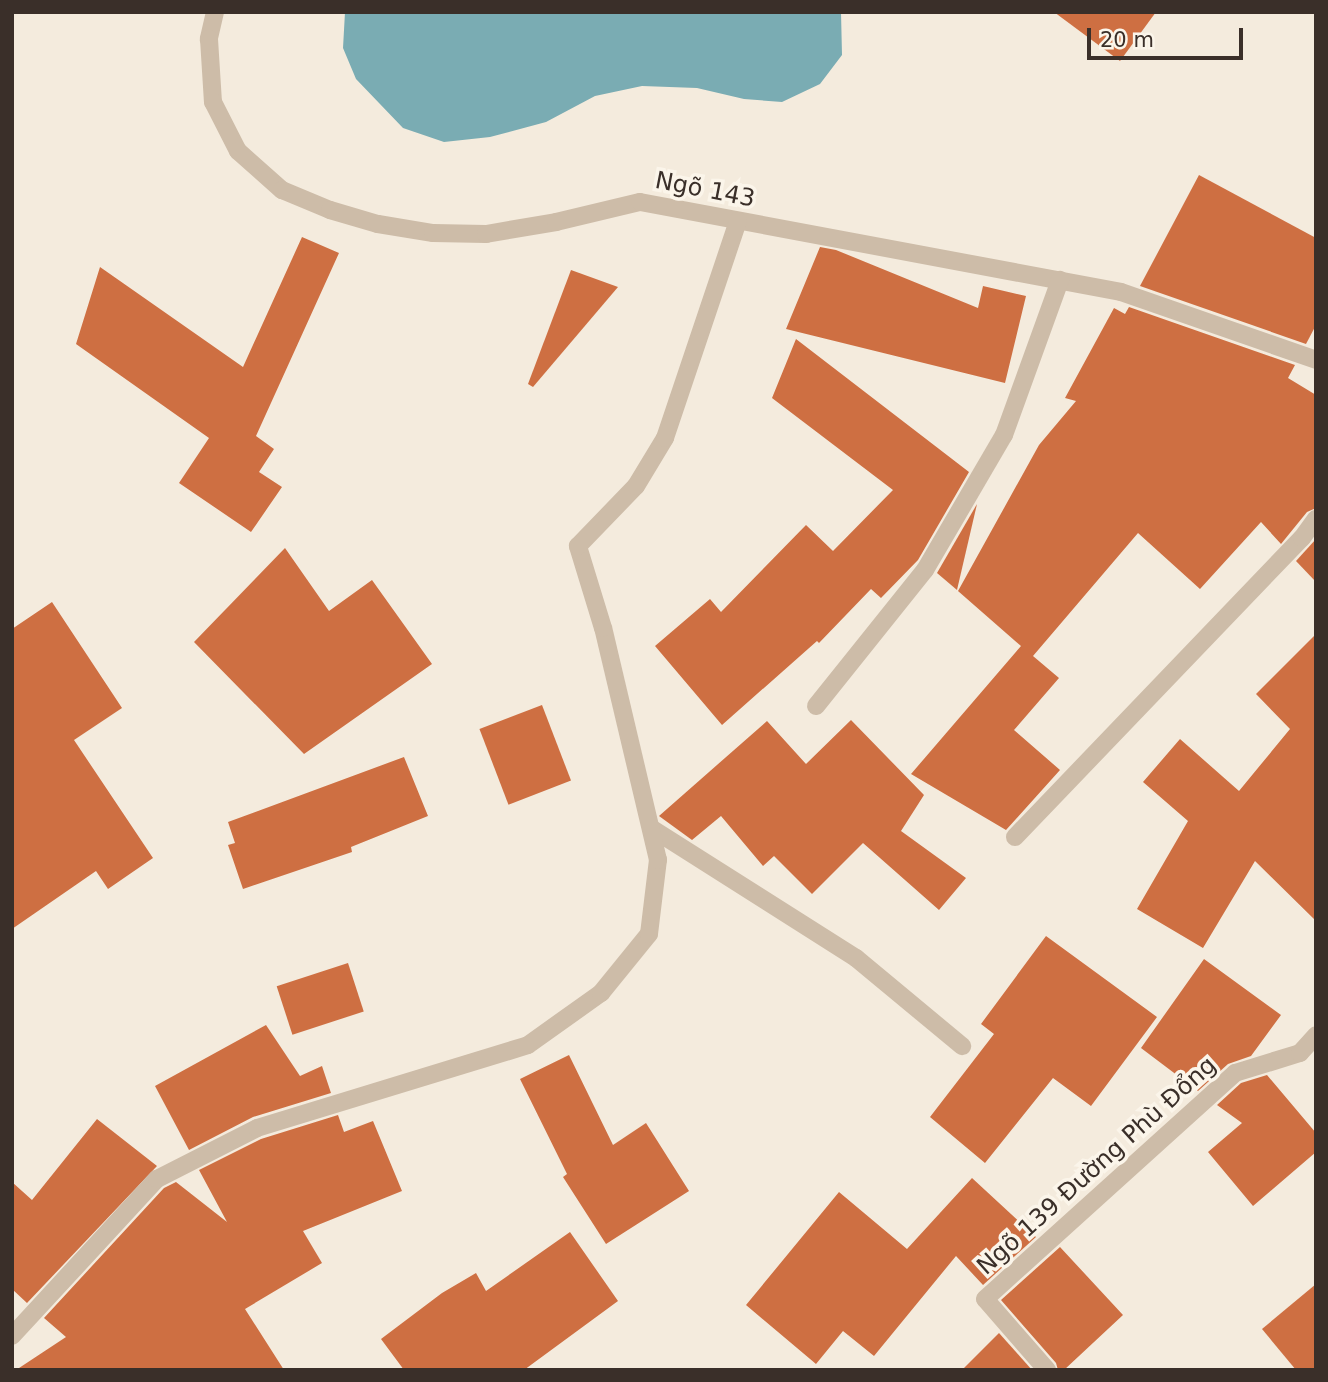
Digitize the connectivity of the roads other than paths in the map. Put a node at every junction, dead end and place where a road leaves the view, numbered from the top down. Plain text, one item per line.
1 (215, 12) edge
2 (738, 221) junction
3 (1060, 280) junction
4 (1316, 360) edge
5 (1316, 519) edge
6 (817, 706) dead end
7 (651, 828) junction
8 (1015, 837) dead end
9 (1316, 1035) edge
10 (962, 1046) dead end
11 (12, 1336) edge
12 (1047, 1370) edge

1 - 2 street, Ngõ 143
2 - 3 street, Ngõ 143
2 - 7 street
3 - 4 street, Ngõ 143
3 - 6 street
5 - 8 street
7 - 10 street
7 - 11 street
9 - 12 street, Ngõ 139 Đường Phù Đổng

